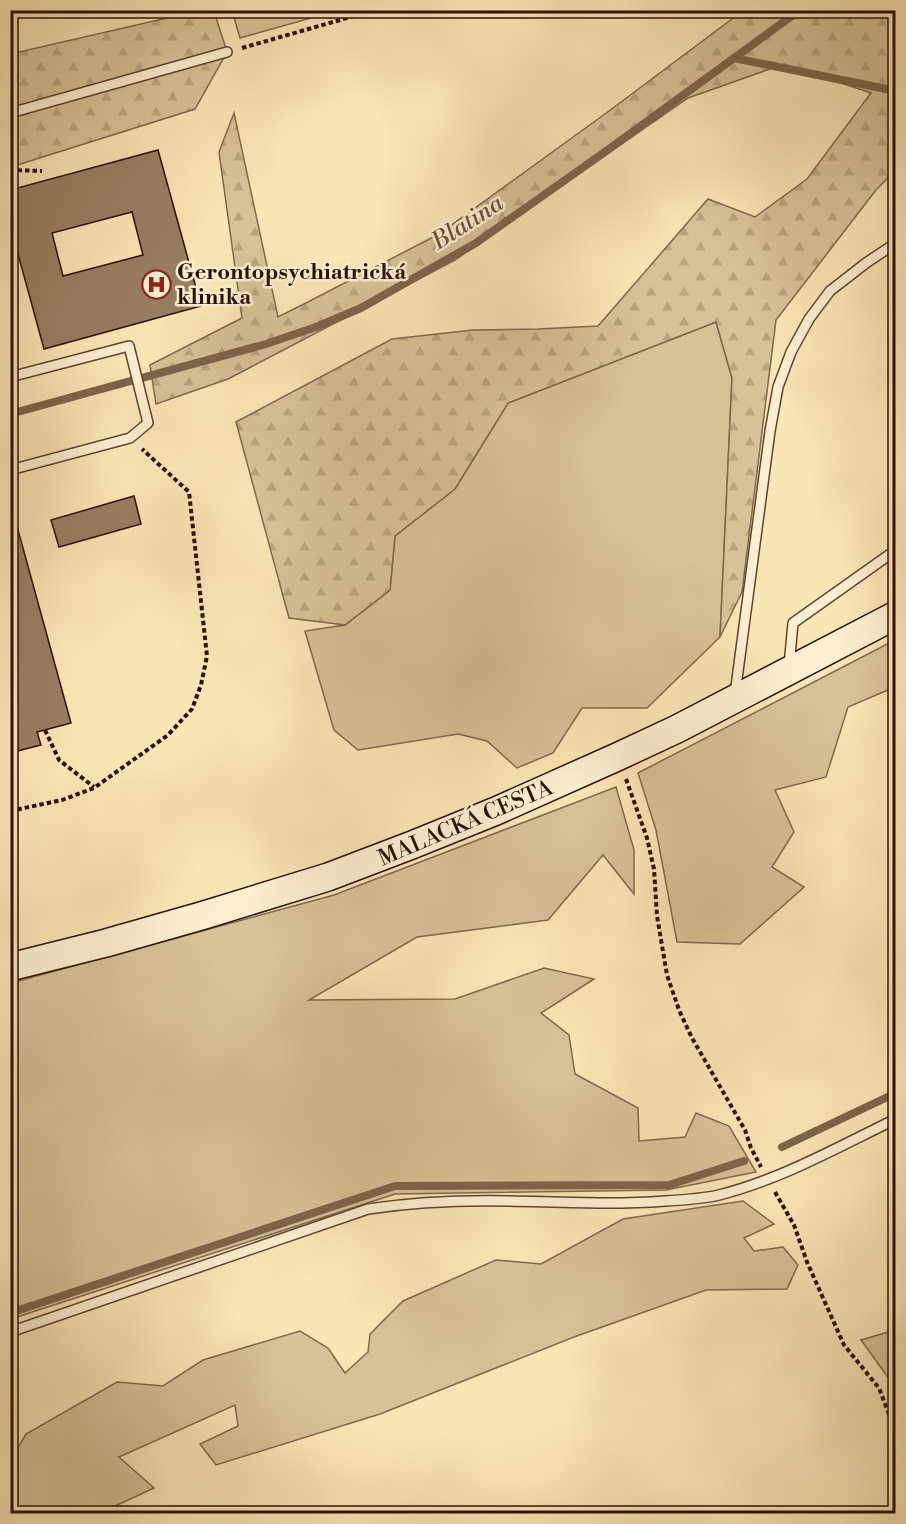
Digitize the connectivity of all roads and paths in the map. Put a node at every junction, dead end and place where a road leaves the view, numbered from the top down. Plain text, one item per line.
1 (375, 10) edge
2 (227, 52) joint
3 (10, 114) edge
4 (10, 170) edge
5 (42, 171) dead end
6 (896, 243) edge
7 (10, 377) edge
8 (130, 438) junction
9 (10, 470) edge
10 (896, 550) edge
11 (896, 615) edge
12 (788, 671) junction
13 (734, 699) junction
14 (45, 730) dead end
15 (617, 757) junction
16 (94, 788) junction
17 (10, 811) edge
18 (10, 967) edge
19 (896, 1119) edge
20 (768, 1180) junction
21 (10, 1332) edge
22 (896, 1433) edge

1 - 2 path
2 - 3 lane
4 - 5 path
6 - 13 lane
7 - 8 lane
8 - 9 lane
8 - 16 path
10 - 12 lane
11 - 12 main road, MALACKÁ CESTA
12 - 13 main road, MALACKÁ CESTA
13 - 15 main road, MALACKÁ CESTA
14 - 16 path
15 - 18 main road, MALACKÁ CESTA
15 - 20 path
16 - 17 path
19 - 20 lane
20 - 21 lane
20 - 22 path

